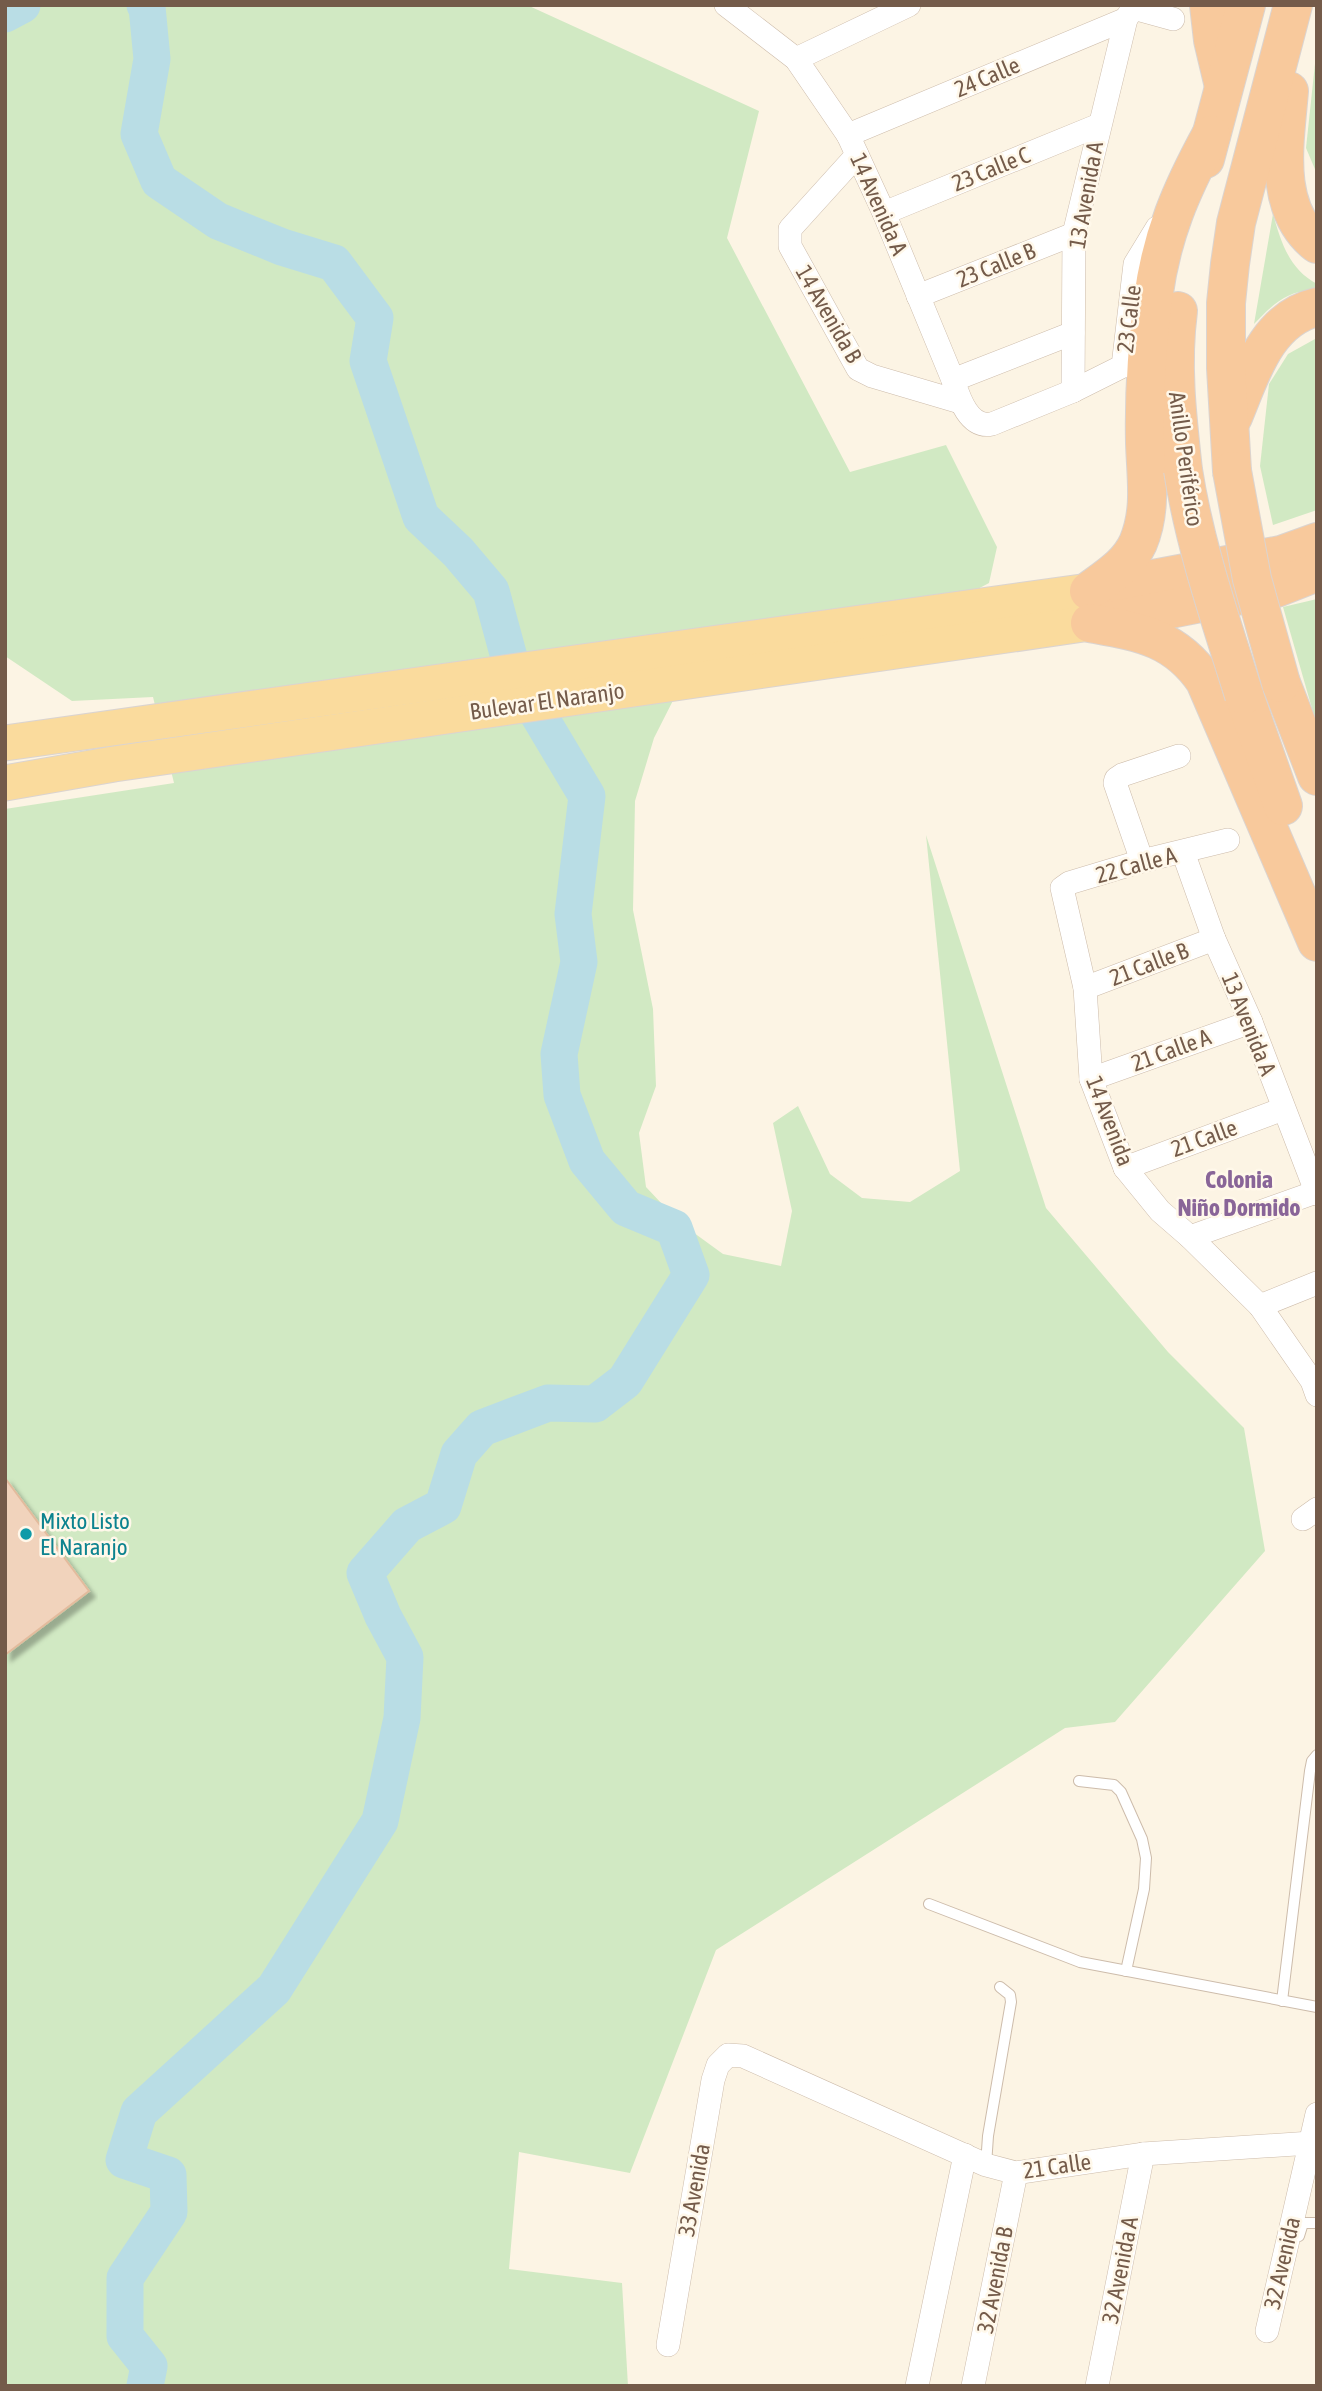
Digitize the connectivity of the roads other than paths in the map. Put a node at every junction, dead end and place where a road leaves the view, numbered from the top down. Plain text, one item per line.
1 (726, 5) edge
2 (908, 5) edge
3 (1209, 5) edge
4 (1246, 5) edge
5 (1294, 5) edge
6 (1131, 11) edge
7 (1173, 19) dead end
8 (796, 59) junction
9 (1224, 83) junction
10 (1099, 125) junction
11 (1211, 135) junction
12 (852, 145) junction
13 (1284, 154) junction
14 (1184, 183) junction
15 (884, 214) junction
16 (1317, 225) edge
17 (1074, 234) junction
18 (1317, 244) edge
19 (790, 246) joint
20 (918, 296) junction
21 (1317, 306) edge
22 (1073, 332) junction
23 (953, 380) junction
24 (1073, 391) junction
25 (960, 402) junction
26 (992, 424) joint
27 (1229, 426) junction
28 (1317, 542) edge
29 (1317, 572) edge
30 (1074, 609) junction
31 (5, 743) edge
32 (1179, 756) dead end
33 (1317, 776) edge
34 (5, 783) edge
35 (1228, 840) dead end
36 (1183, 852) junction
37 (1142, 861) junction
38 (1317, 902) edge
39 (1064, 905) joint
40 (1214, 939) junction
41 (1317, 942) edge
42 (1085, 988) junction
43 (1251, 1022) junction
44 (1091, 1079) junction
45 (1283, 1109) junction
46 (1125, 1168) junction
47 (1316, 1193) edge
48 (1190, 1237) junction
49 (1317, 1283) edge
50 (1260, 1306) junction
51 (1315, 1385) edge
52 (1317, 1755) edge
53 (1079, 1780) dead end
54 (929, 1903) dead end
55 (1126, 1971) junction
56 (1000, 1987) dead end
57 (1282, 2001) junction
58 (1317, 2007) edge
59 (743, 2056) joint
60 (1317, 2114) edge
61 (1311, 2143) junction
62 (1143, 2154) junction
63 (965, 2155) junction
64 (986, 2165) junction
65 (1016, 2173) junction
66 (1317, 2223) edge
67 (1298, 2239) dead end
68 (1267, 2331) dead end
69 (668, 2345) dead end
70 (917, 2386) edge
71 (973, 2386) edge
72 (1097, 2386) edge

1 - 8 street, 14 Avenida A
2 - 8 street
3 - 9 highway
4 - 9 highway, Anillo Periférico
5 - 13 highway
5 - 27 highway, Anillo Periférico
6 - 7 street
6 - 10 street, 13 Avenida A
6 - 12 street, 24 Calle
8 - 12 street, 14 Avenida A
9 - 11 highway, Anillo Periférico
10 - 15 street, 23 Calle C
10 - 17 street, 13 Avenida A
11 - 14 highway
11 - 38 highway, Anillo Periférico, bridge
12 - 15 street, 14 Avenida A
12 - 19 street, 24 Calle
13 - 16 highway
13 - 18 highway
14 - 24 street, 23 Calle
14 - 30 highway
15 - 20 street, 14 Avenida A
17 - 20 street, 23 Calle B
17 - 22 street, 13 Avenida A
19 - 25 street, 14 Avenida B
20 - 23 street, 14 Avenida A
21 - 27 highway
22 - 23 street
22 - 24 street, 13 Avenida A
23 - 25 street, 14 Avenida A
24 - 26 street, 23 Calle
25 - 26 street, 14 Avenida A
27 - 33 highway, Anillo Periférico, bridge
28 - 30 highway
29 - 30 highway
30 - 31 main road, Bulevar El Naranjo
30 - 34 main road, Bulevar El Naranjo
30 - 41 highway
32 - 37 street
35 - 36 street, 22 Calle A
36 - 37 street, 22 Calle A
36 - 40 street, 13 Avenida A
37 - 39 street, 22 Calle A
39 - 42 street, 14 Avenida
40 - 42 street, 21 Calle B
40 - 43 street, 13 Avenida A
42 - 44 street, 14 Avenida
43 - 44 street, 21 Calle A
43 - 45 street, 13 Avenida A
44 - 46 street, 14 Avenida
45 - 46 street, 21 Calle
45 - 47 street, 13 Avenida A
46 - 48 street, 14 Avenida
47 - 48 street
48 - 50 street, 14 Avenida
49 - 50 street
50 - 51 street, 14 Avenida
52 - 57 lane
53 - 55 lane
54 - 55 lane
55 - 57 lane
56 - 64 lane
57 - 58 lane
59 - 63 street, 21 Calle
59 - 69 street, 33 Avenida
60 - 61 street, 32 Avenida
61 - 62 street, 21 Calle
61 - 68 street, 32 Avenida
62 - 65 street, 21 Calle
62 - 72 street, 32 Avenida A
63 - 64 street, 21 Calle
63 - 70 street
64 - 65 street, 21 Calle
65 - 71 street, 32 Avenida B
66 - 67 lane

